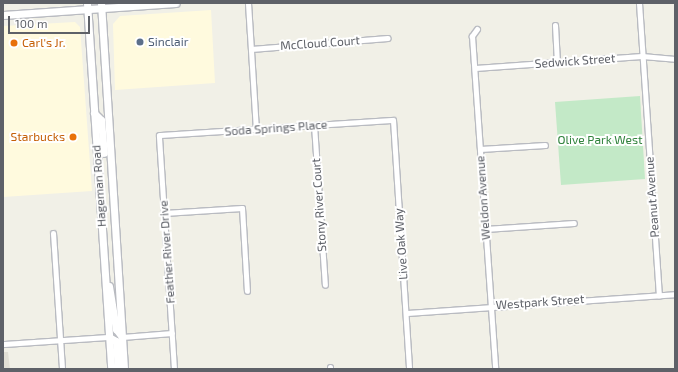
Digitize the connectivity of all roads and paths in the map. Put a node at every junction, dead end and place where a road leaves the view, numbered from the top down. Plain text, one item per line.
1 (176, 3) edge
2 (248, 3) edge
3 (639, 3) edge
4 (87, 6) edge
5 (101, 6) edge
6 (3, 14) edge
7 (555, 25) dead end
8 (477, 29) dead end
9 (388, 38) dead end
10 (251, 49) junction
11 (642, 56) junction
12 (675, 59) edge
13 (557, 63) junction
14 (475, 68) junction
15 (94, 113) junction
16 (393, 120) joint
17 (314, 125) junction
18 (256, 129) junction
19 (159, 135) joint
20 (545, 145) dead end
21 (480, 149) junction
22 (110, 173) junction
23 (164, 213) junction
24 (574, 223) dead end
25 (485, 229) junction
26 (53, 233) dead end
27 (105, 272) junction
28 (325, 286) dead end
29 (247, 290) dead end
30 (675, 294) edge
31 (659, 295) junction
32 (490, 305) junction
33 (406, 313) junction
34 (172, 333) junction
35 (122, 336) junction
36 (108, 337) junction
37 (60, 340) junction
38 (3, 344) edge
39 (62, 369) edge
40 (111, 369) edge
41 (118, 369) edge
42 (124, 369) edge
43 (174, 369) edge
44 (409, 369) edge
45 (495, 369) edge

1 - 5 main road
2 - 10 street
3 - 11 street, Peanut Avenue
4 - 5 main road
4 - 6 main road
4 - 15 main road, Hageman Road
5 - 22 main road, Hageman Road
7 - 13 street
8 - 14 street, Weldon Avenue
9 - 10 street, McCloud Court
10 - 18 street
11 - 12 street, Sedwick Street
11 - 13 street, Sedwick Street
11 - 31 street, Peanut Avenue
13 - 14 street, Sedwick Street
14 - 21 street, Weldon Avenue
15 - 22 main road
15 - 27 main road, Hageman Road
16 - 17 street, Soda Springs Place
16 - 33 street, Live Oak Way
17 - 18 street, Soda Springs Place
17 - 28 street, Stony River Court
18 - 19 street, Soda Springs Place
19 - 23 street, Feather River Drive
20 - 21 street
21 - 25 street, Weldon Avenue
22 - 35 main road, Hageman Road
23 - 29 street
23 - 34 street, Feather River Drive
24 - 25 street
25 - 32 street, Weldon Avenue
26 - 37 street
27 - 35 main road
27 - 36 main road, Hageman Road
30 - 31 street, Westpark Street
31 - 32 street, Westpark Street
32 - 33 street, Westpark Street
32 - 45 street, Weldon Avenue
33 - 44 street, Live Oak Way
34 - 35 street
34 - 43 street, Feather River Drive
35 - 42 main road, Hageman Road
36 - 37 street
36 - 40 main road, Hageman Road
36 - 41 main road
37 - 38 street
37 - 39 street

